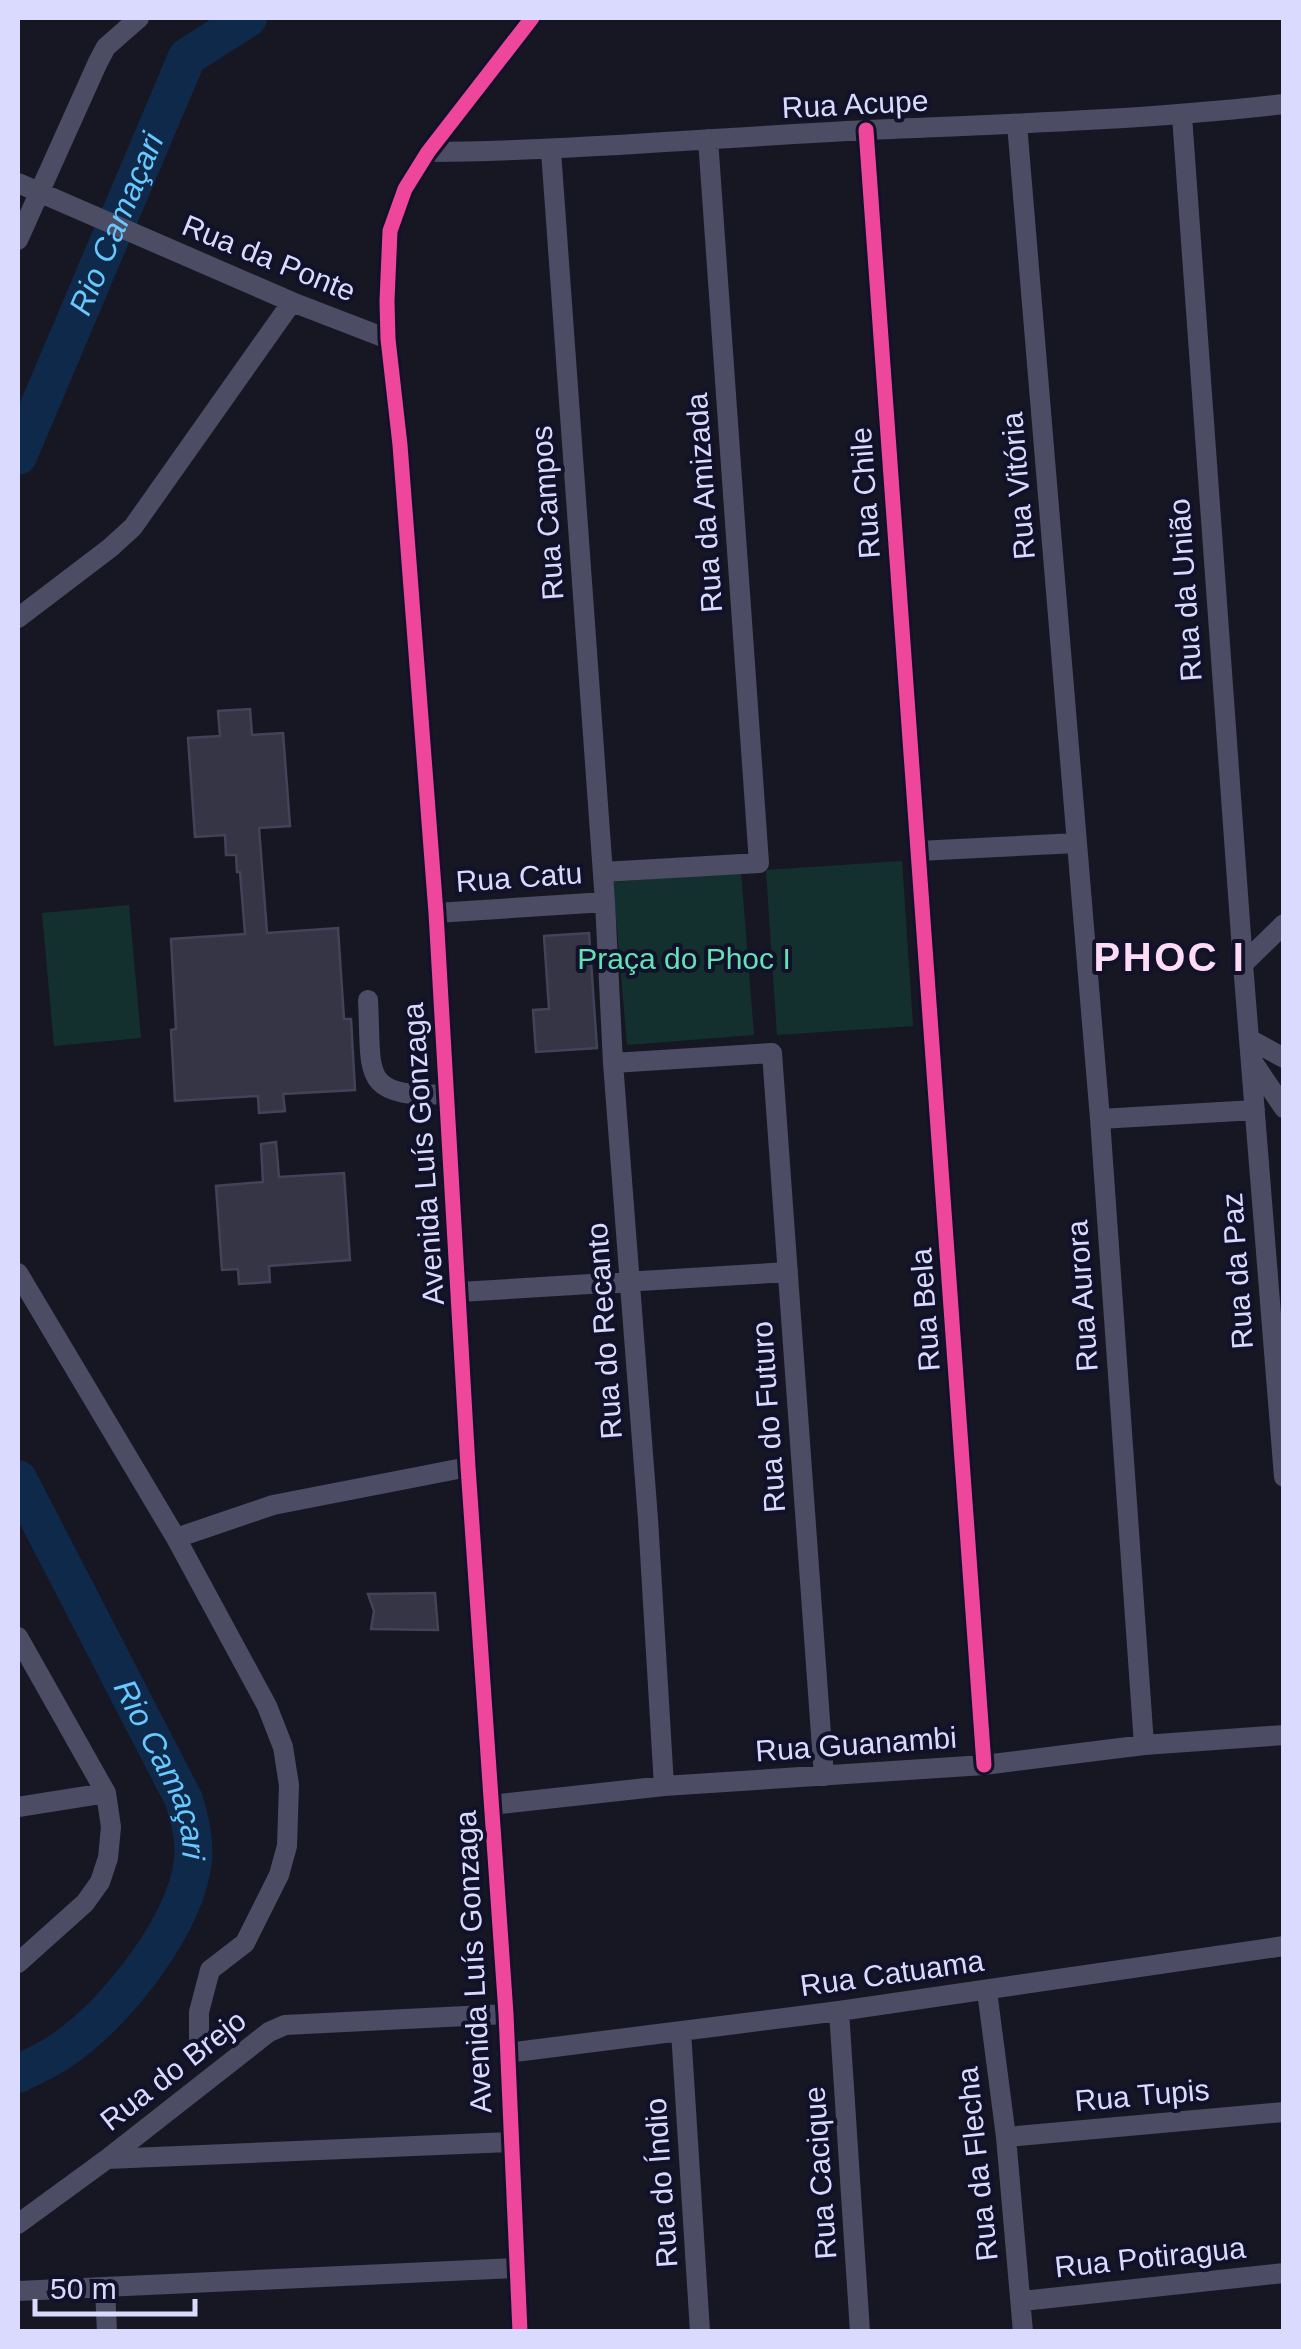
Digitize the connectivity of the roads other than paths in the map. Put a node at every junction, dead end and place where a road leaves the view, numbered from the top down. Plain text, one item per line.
1 (139, 18) edge
2 (532, 18) edge
3 (1284, 104) edge
4 (1182, 116) junction
5 (1018, 124) junction
6 (866, 130) junction
7 (708, 139) junction
8 (551, 150) junction
9 (428, 152) junction
10 (18, 183) edge
11 (38, 192) junction
12 (18, 240) edge
13 (292, 302) junction
14 (388, 339) junction
15 (18, 618) edge
16 (1077, 844) junction
17 (918, 852) junction
18 (603, 872) junction
19 (605, 902) junction
20 (436, 912) junction
21 (1284, 924) edge
22 (1242, 964) junction
23 (368, 1000) dead end
24 (1250, 1049) junction
25 (1284, 1058) edge
26 (613, 1063) junction
27 (447, 1094) junction
28 (1284, 1108) edge
29 (1255, 1110) junction
30 (1100, 1119) junction
31 (788, 1272) junction
32 (18, 1273) edge
33 (631, 1284) junction
34 (460, 1292) junction
35 (468, 1467) junction
36 (1284, 1478) edge
37 (176, 1538) junction
38 (18, 1636) edge
39 (1284, 1734) edge
40 (1144, 1745) junction
41 (984, 1765) junction
42 (824, 1776) junction
43 (664, 1786) junction
44 (106, 1793) junction
45 (492, 1805) junction
46 (18, 1807) edge
47 (1284, 1946) edge
48 (21, 1956) edge
49 (987, 1990) junction
50 (839, 2011) junction
51 (506, 2014) junction
52 (681, 2032) junction
53 (199, 2047) dead end
54 (507, 2052) junction
55 (1284, 2112) edge
56 (1006, 2137) junction
57 (510, 2142) junction
58 (107, 2159) junction
59 (18, 2224) edge
60 (518, 2268) junction
61 (1284, 2273) edge
62 (105, 2289) junction
63 (18, 2291) edge
64 (1022, 2301) junction
65 (107, 2332) edge
66 (520, 2332) edge
67 (700, 2332) edge
68 (860, 2332) edge
69 (1023, 2332) edge

1 - 11 street
2 - 9 street, Avenida Luís Gonzaga
3 - 4 street, Rua Acupe
4 - 5 street, Rua Acupe
4 - 22 street, Rua da União
5 - 6 street, Rua Acupe
5 - 16 street, Rua Vitória
6 - 7 street, Rua Acupe
6 - 17 street, Rua Chile
7 - 8 street, Rua Acupe
7 - 18 street, Rua da Amizada
8 - 9 street, Rua Acupe
8 - 18 street, Rua Campos
9 - 14 street, Avenida Luís Gonzaga
10 - 11 street, Rua da Ponte
11 - 12 street
11 - 13 street, Rua da Ponte
13 - 14 street, Rua da Ponte
13 - 15 street
14 - 20 street, Avenida Luís Gonzaga
16 - 17 street
16 - 30 street, Rua Aurora
17 - 41 street, Rua Bela
18 - 19 street, Rua do Recanto
19 - 20 street, Rua Catu
19 - 26 street, Rua do Recanto
20 - 27 street, Avenida Luís Gonzaga
21 - 22 street
22 - 24 street, Rua da União
23 - 27 street
24 - 25 street
24 - 28 street
24 - 29 street, Rua da Paz
26 - 31 street, Rua do Futuro
26 - 33 street, Rua do Recanto
27 - 34 street, Avenida Luís Gonzaga
29 - 30 street
29 - 36 street, Rua da Paz
30 - 40 street, Rua Aurora
31 - 33 street
31 - 42 street, Rua do Futuro
32 - 37 street
33 - 34 street
33 - 43 street, Rua do Recanto
34 - 35 street, Avenida Luís Gonzaga
35 - 37 street
35 - 45 street, Avenida Luís Gonzaga
37 - 53 street
38 - 44 street
39 - 40 street, Rua Guanambi
40 - 41 street, Rua Guanambi
41 - 42 street, Rua Guanambi
42 - 43 street, Rua Guanambi
43 - 45 street, Rua Guanambi
44 - 46 street
44 - 48 street
45 - 51 street, Avenida Luís Gonzaga
47 - 49 street, Rua Catuama
49 - 50 street, Rua Catuama
49 - 56 street, Rua da Flecha
50 - 52 street, Rua Catuama
50 - 68 street, Rua Cacique
51 - 54 street, Avenida Luís Gonzaga
51 - 58 street, Rua do Brejo
52 - 54 street, Rua Catuama
52 - 67 street, Rua do Índio
54 - 57 street, Avenida Luís Gonzaga
55 - 56 street, Rua Tupis
56 - 64 street, Rua da Flecha
57 - 58 street
57 - 60 street, Avenida Luís Gonzaga
58 - 59 street, Rua do Brejo
60 - 62 street
60 - 66 street, Avenida Luís Gonzaga
61 - 64 street, Rua Potiragua
62 - 63 street
62 - 65 street
64 - 69 street, Rua da Flecha

